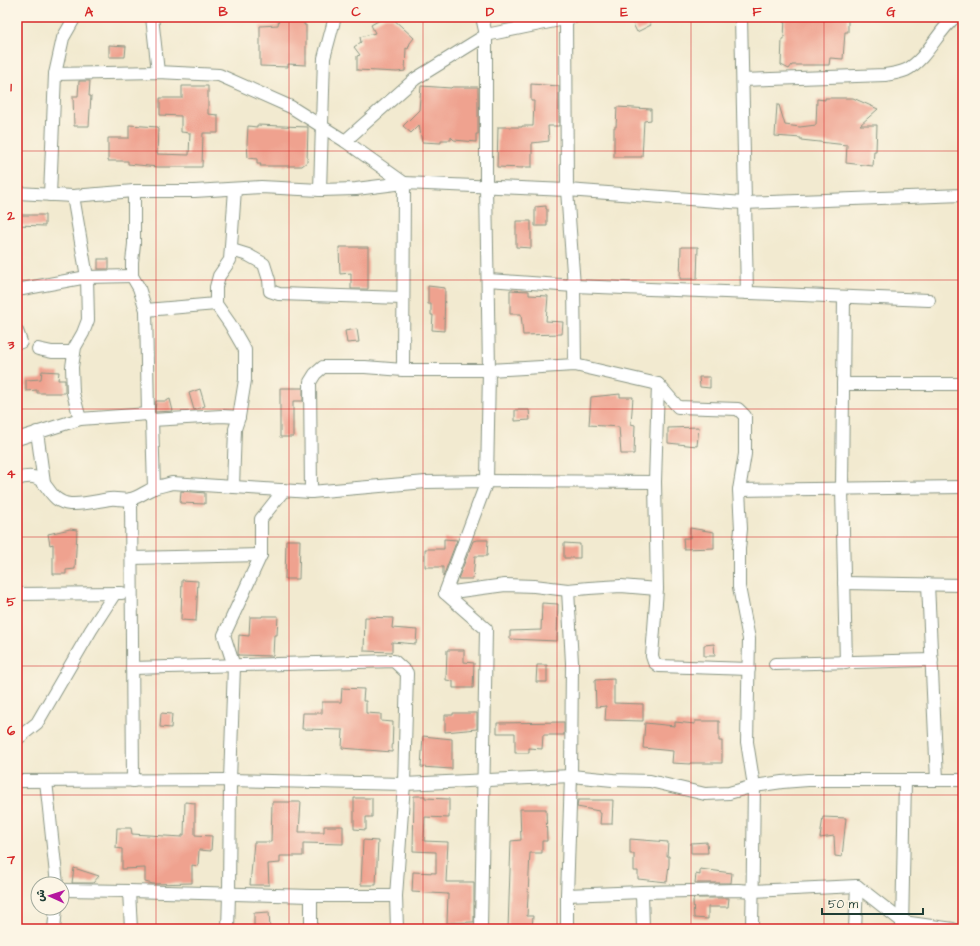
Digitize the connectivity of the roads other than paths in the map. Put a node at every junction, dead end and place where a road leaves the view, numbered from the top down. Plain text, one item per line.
1 (75, 17) edge
2 (152, 17) edge
3 (335, 17) edge
4 (482, 17) edge
5 (741, 17) edge
6 (955, 17) edge
7 (570, 18) edge
8 (486, 36) junction
9 (158, 72) junction
10 (55, 74) junction
11 (743, 80) junction
12 (323, 126) junction
13 (345, 141) junction
14 (404, 183) junction
15 (486, 186) junction
16 (235, 189) junction
17 (320, 190) junction
18 (567, 190) junction
19 (134, 191) junction
20 (17, 193) edge
21 (963, 194) edge
22 (50, 195) junction
23 (73, 196) junction
24 (744, 203) junction
25 (232, 250) junction
26 (132, 276) junction
27 (87, 277) junction
28 (488, 280) junction
29 (574, 286) junction
30 (17, 290) edge
31 (747, 293) junction
32 (844, 297) junction
33 (403, 298) junction
34 (929, 300) dead end
35 (216, 304) junction
36 (146, 310) junction
37 (38, 349) dead end
38 (74, 352) junction
39 (575, 365) junction
40 (403, 370) junction
41 (489, 370) junction
42 (658, 384) junction
43 (843, 384) junction
44 (963, 384) edge
45 (150, 417) junction
46 (239, 417) junction
47 (80, 419) junction
48 (37, 432) junction
49 (17, 439) edge
50 (17, 479) edge
51 (486, 481) junction
52 (655, 482) junction
53 (44, 483) junction
54 (233, 487) junction
55 (963, 487) edge
56 (154, 488) junction
57 (842, 488) junction
58 (284, 490) junction
59 (739, 490) junction
60 (311, 492) junction
61 (131, 499) junction
62 (261, 555) junction
63 (132, 558) junction
64 (844, 584) junction
65 (928, 584) junction
66 (963, 585) edge
67 (657, 589) junction
68 (568, 590) junction
69 (115, 593) junction
70 (132, 593) junction
71 (445, 593) junction
72 (17, 594) edge
73 (932, 660) junction
74 (846, 663) junction
75 (775, 664) dead end
76 (234, 666) junction
77 (132, 668) junction
78 (749, 669) junction
79 (17, 739) edge
80 (571, 776) junction
81 (230, 780) junction
82 (484, 780) junction
83 (905, 780) junction
84 (937, 780) junction
85 (963, 780) edge
86 (17, 781) edge
87 (46, 781) junction
88 (133, 781) junction
89 (404, 784) junction
90 (754, 786) junction
91 (56, 876) edge
92 (857, 886) junction
93 (70, 890) edge
94 (129, 891) junction
95 (752, 891) junction
96 (642, 892) junction
97 (229, 894) junction
98 (567, 895) junction
99 (311, 896) junction
100 (396, 896) junction
101 (55, 916) edge
102 (902, 926) edge
103 (54, 929) edge
104 (131, 929) edge
105 (228, 929) edge
106 (311, 929) edge
107 (397, 929) edge
108 (482, 929) edge
109 (567, 929) edge
110 (643, 929) edge
111 (752, 929) edge
112 (855, 929) edge
113 (953, 929) edge

1 - 10 street
2 - 9 street
3 - 12 street
4 - 8 street
5 - 11 street
6 - 11 street
7 - 8 street
7 - 18 street
8 - 13 street
8 - 15 street
9 - 10 street
9 - 12 street
10 - 22 street
11 - 24 street
12 - 13 street
12 - 17 street
13 - 14 street
14 - 15 street
14 - 17 street
14 - 33 street
15 - 18 street
15 - 28 street
16 - 17 street
16 - 19 street
16 - 25 street
18 - 24 street
18 - 29 street
19 - 23 street
19 - 26 street
20 - 22 street
21 - 24 street
22 - 23 street
23 - 27 street
24 - 31 street
25 - 33 street
25 - 35 street
26 - 27 street
26 - 36 street
27 - 30 street
27 - 38 street
28 - 29 street
28 - 41 street
29 - 31 street
29 - 39 street
31 - 32 street
32 - 34 street
32 - 43 street
33 - 40 street
35 - 36 street
35 - 46 street
36 - 45 street
37 - 38 street
38 - 47 street
39 - 41 street
39 - 42 street
40 - 41 street
40 - 60 street
41 - 51 street
42 - 52 street
42 - 59 street
43 - 44 street
43 - 57 street
45 - 46 street
45 - 47 street
45 - 56 street
46 - 54 street
47 - 48 street
48 - 49 street
48 - 53 street
50 - 53 street
51 - 52 street
51 - 60 street
51 - 71 street
52 - 67 street
53 - 61 street
54 - 56 street
54 - 58 street
55 - 57 street
56 - 61 street
57 - 59 street
57 - 64 street
58 - 60 street
58 - 62 street
59 - 78 street
61 - 63 street
62 - 63 street
62 - 76 street
63 - 70 street
64 - 65 street
64 - 74 street
65 - 66 street
65 - 73 street
67 - 68 street
67 - 78 street
68 - 71 street
68 - 80 street
69 - 70 street
69 - 72 street
69 - 79 street
70 - 77 street
71 - 82 street
73 - 74 street
73 - 84 street
74 - 75 street
76 - 77 street
76 - 81 street
76 - 89 street
77 - 88 street
78 - 90 street
80 - 82 street
80 - 90 street
80 - 98 street
81 - 88 street
81 - 89 street
81 - 97 street
82 - 89 street
82 - 108 street
83 - 84 street
83 - 90 street
83 - 102 street
84 - 85 street
86 - 87 street
87 - 88 street
87 - 91 street
89 - 100 street
90 - 95 street
92 - 95 street
92 - 102 street
92 - 112 street
93 - 94 street
94 - 97 street
94 - 104 street
95 - 96 street
95 - 111 street
96 - 98 street
96 - 110 street
97 - 99 street
97 - 105 street
98 - 109 street
99 - 100 street
99 - 106 street
100 - 107 street
101 - 103 street
102 - 113 street

